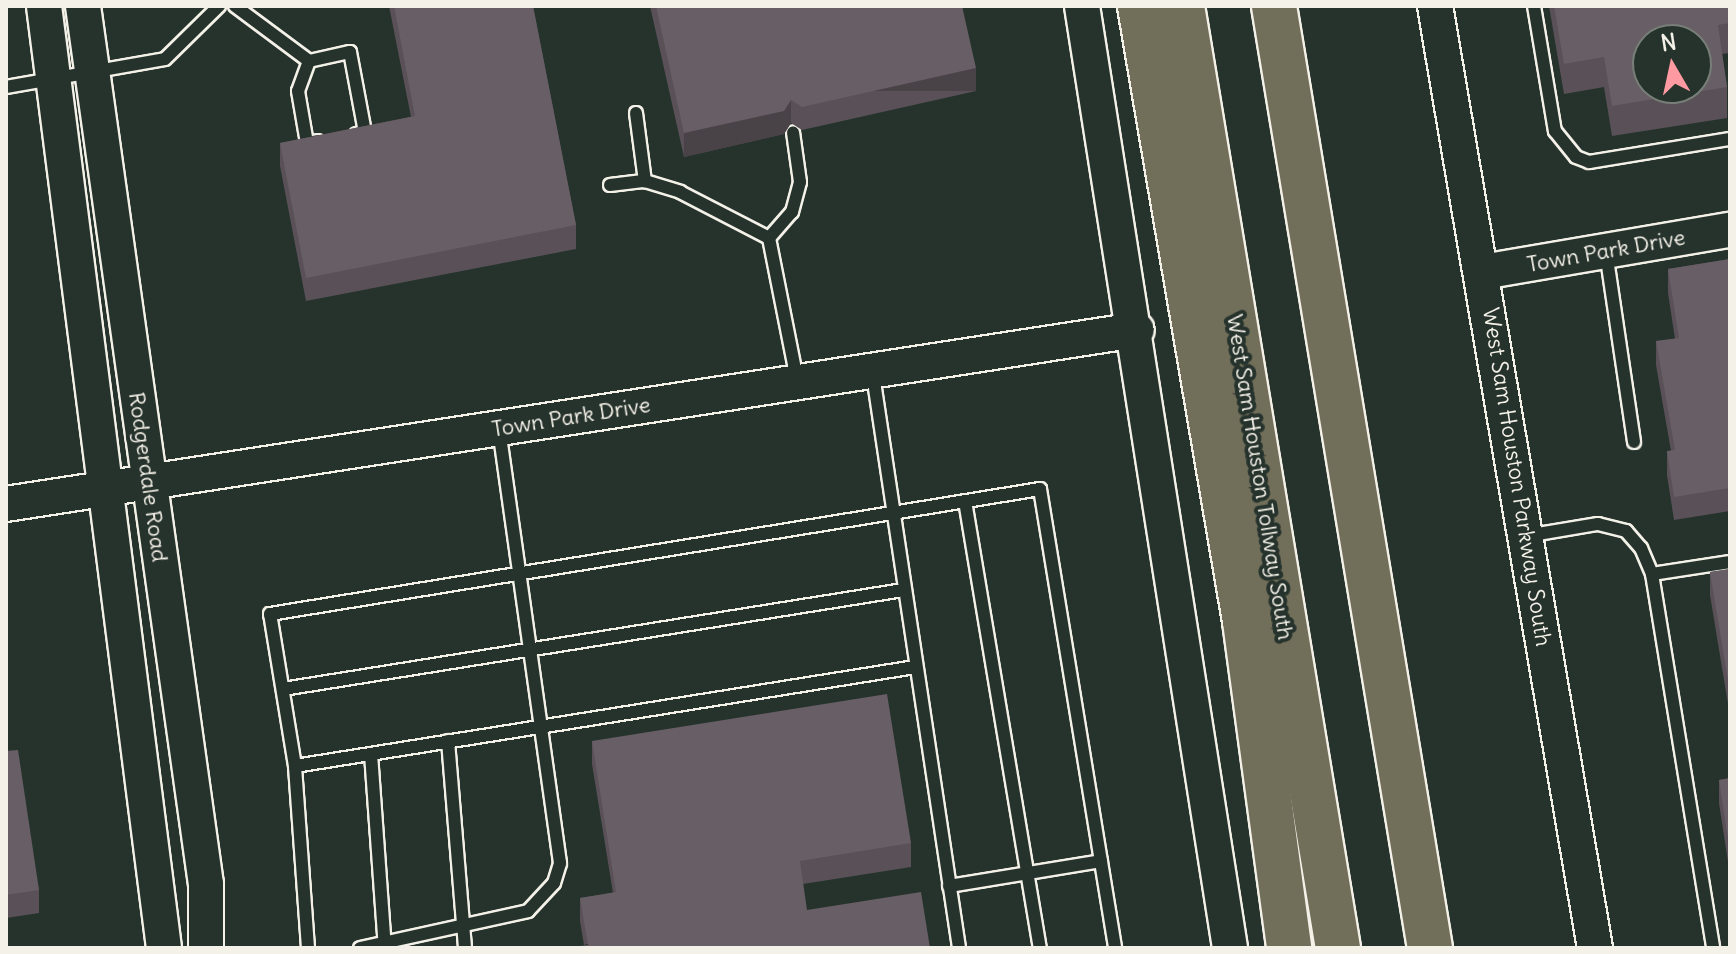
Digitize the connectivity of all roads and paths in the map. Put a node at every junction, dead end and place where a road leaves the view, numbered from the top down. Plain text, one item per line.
1 (44, 6) edge
2 (83, 6) edge
3 (219, 6) edge
4 (235, 6) edge
5 (1082, 6) edge
6 (1140, 6) edge
7 (1182, 6) edge
8 (1274, 6) edge
9 (1435, 6) edge
10 (1534, 6) edge
11 (309, 61) junction
12 (92, 74) junction
13 (54, 79) junction
14 (6, 87) edge
15 (636, 113) dead end
16 (793, 132) dead end
17 (1730, 139) edge
18 (645, 181) junction
19 (610, 185) dead end
20 (1730, 230) edge
21 (769, 238) junction
22 (1606, 251) junction
23 (1483, 272) junction
24 (1137, 330) junction
25 (872, 371) junction
26 (798, 383) junction
27 (499, 428) junction
28 (1634, 442) dead end
29 (150, 480) junction
30 (111, 487) junction
31 (965, 501) junction
32 (6, 504) edge
33 (893, 513) junction
34 (1526, 536) junction
35 (1730, 562) edge
36 (522, 573) junction
37 (1652, 574) junction
38 (903, 590) junction
39 (529, 650) junction
40 (915, 667) junction
41 (283, 689) junction
42 (541, 727) junction
43 (448, 741) junction
44 (371, 754) junction
45 (295, 766) junction
46 (1101, 861) junction
47 (1028, 873) junction
48 (949, 886) junction
49 (464, 926) junction
50 (385, 946) edge
51 (164, 948) edge
52 (206, 948) edge
53 (308, 948) edge
54 (360, 948) edge
55 (465, 948) edge
56 (959, 948) edge
57 (1040, 948) edge
58 (1115, 948) edge
59 (1230, 948) edge
60 (1289, 948) edge
61 (1338, 948) edge
62 (1430, 948) edge
63 (1595, 948) edge
64 (1713, 948) edge

1 - 13 street, Rodgerdale Road
2 - 12 street, Rodgerdale Road
3 - 12 lane
4 - 11 lane
5 - 24 street
6 - 60 highway
7 - 61 highway, West Sam Houston Tollway South
8 - 62 highway
9 - 23 street, West Sam Houston Parkway South
10 - 17 lane
11 - 11 lane
12 - 13 lane
12 - 29 street, Rodgerdale Road
13 - 14 lane
13 - 30 street, Rodgerdale Road
15 - 18 lane
16 - 21 lane
18 - 19 lane
18 - 21 lane
20 - 22 street, Town Park Drive
21 - 26 lane
22 - 23 street, Town Park Drive
22 - 28 lane
23 - 34 street, West Sam Houston Parkway South
24 - 25 street, Town Park Drive
24 - 59 street
25 - 26 street, Town Park Drive
25 - 33 lane
26 - 27 street, Town Park Drive
27 - 29 street, Town Park Drive
27 - 36 lane
29 - 30 street, Town Park Drive
29 - 52 street, Rodgerdale Road
30 - 32 street, Town Park Drive
30 - 51 street, Rodgerdale Road
31 - 33 lane
31 - 46 lane
31 - 47 lane
33 - 36 lane
33 - 38 lane
34 - 37 lane
34 - 63 street, West Sam Houston Parkway South
35 - 37 lane
36 - 39 lane
36 - 41 lane
37 - 64 lane
38 - 39 lane
38 - 40 lane
39 - 41 lane
39 - 42 lane
40 - 42 lane
40 - 48 lane
41 - 45 lane
42 - 43 lane
42 - 49 lane
43 - 44 lane
43 - 49 lane
44 - 45 lane
44 - 50 lane
45 - 53 lane
46 - 47 lane
46 - 58 lane
47 - 48 lane
47 - 57 lane
48 - 56 lane
49 - 50 lane
49 - 55 lane
50 - 54 lane

